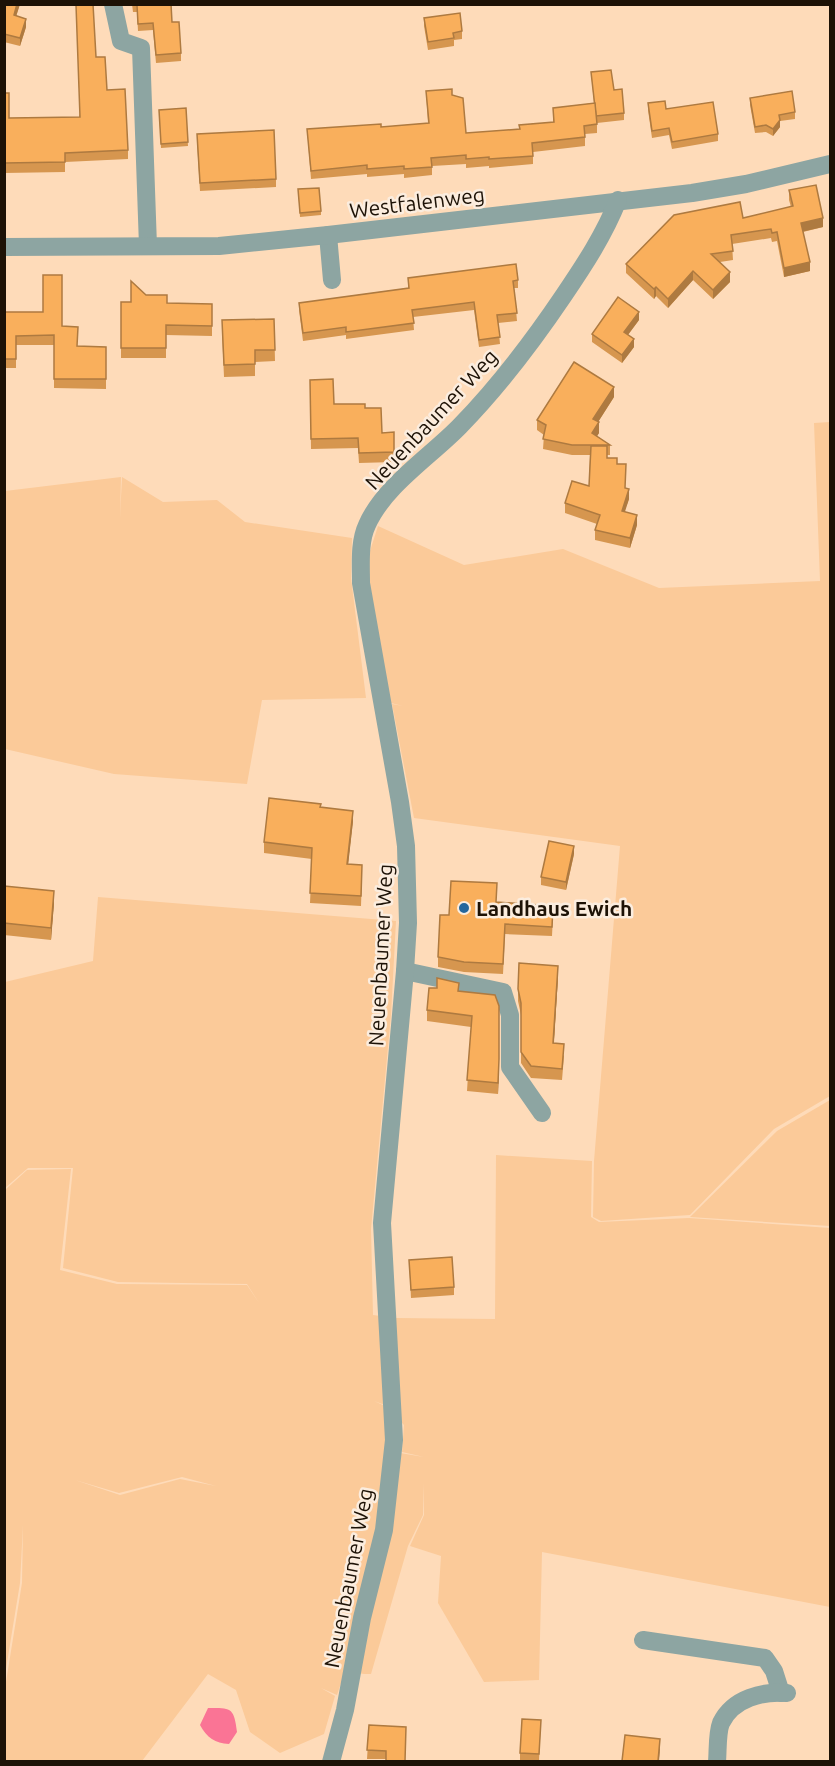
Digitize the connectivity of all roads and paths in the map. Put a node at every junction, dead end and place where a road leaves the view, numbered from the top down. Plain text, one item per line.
1 (113, 4) edge
2 (831, 164) edge
3 (618, 200) junction
4 (328, 235) junction
5 (148, 246) junction
6 (4, 247) edge
7 (332, 280) dead end
8 (405, 971) junction
9 (542, 1113) dead end
10 (643, 1640) dead end
11 (331, 1761) edge
12 (717, 1761) edge

1 - 5 street
2 - 3 street, Westfalenweg
3 - 4 street, Westfalenweg
3 - 8 street, Neuenbaumer Weg
4 - 5 street, Westfalenweg
4 - 7 street
5 - 6 street, Westfalenweg
8 - 9 street
8 - 11 street, Neuenbaumer Weg
10 - 12 street

